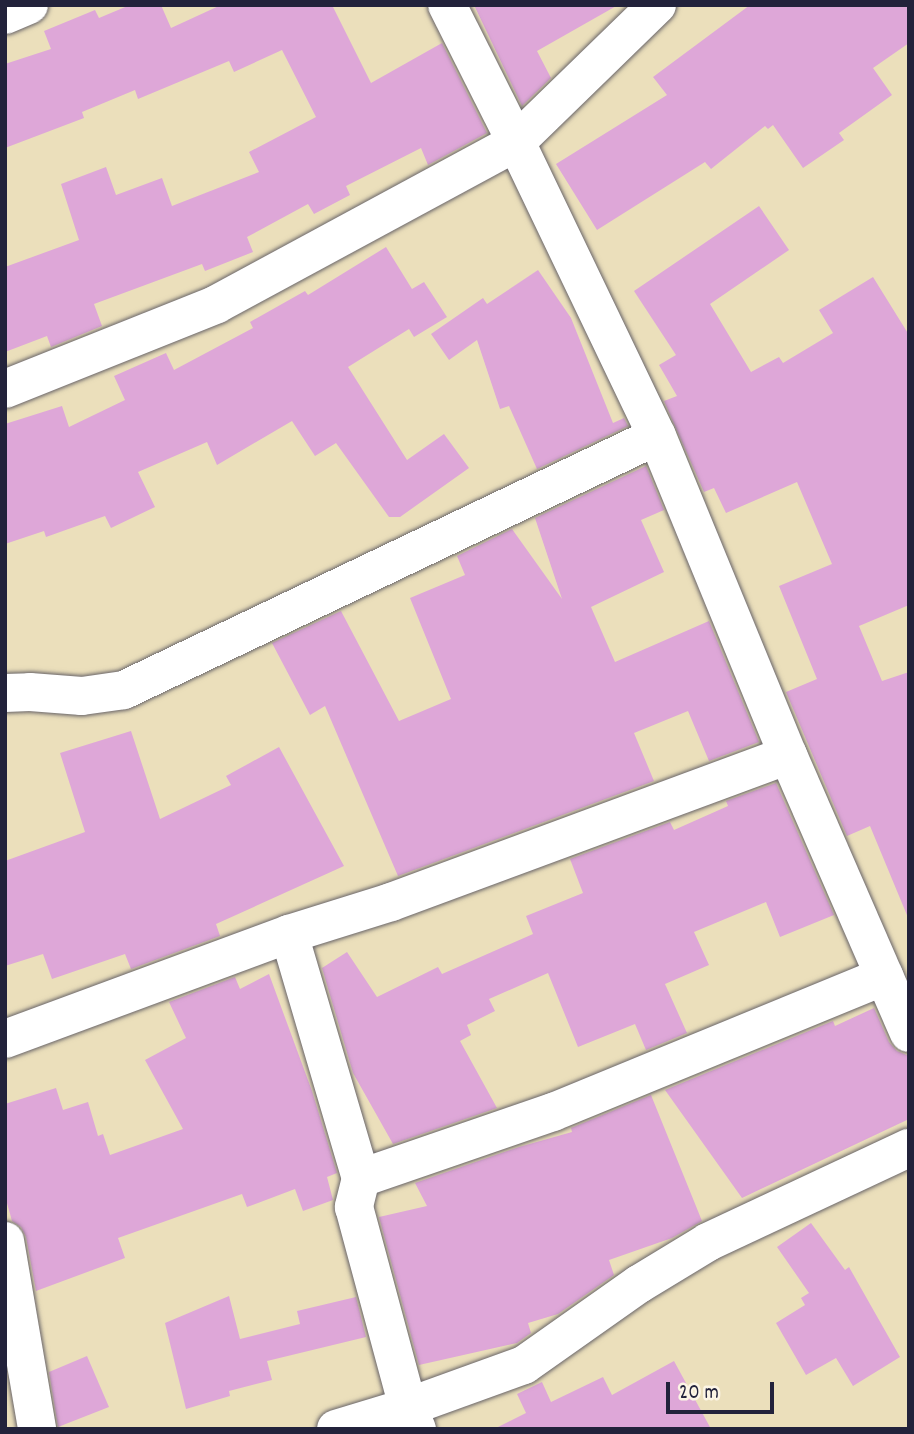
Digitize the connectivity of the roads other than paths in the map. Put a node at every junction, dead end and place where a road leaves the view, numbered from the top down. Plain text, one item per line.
1 (29, 5) edge
2 (447, 5) edge
3 (657, 5) edge
4 (5, 15) edge
5 (516, 142) junction
6 (5, 389) edge
7 (657, 436) junction
8 (5, 693) edge
9 (788, 755) junction
10 (289, 934) junction
11 (884, 976) junction
12 (909, 1034) edge
13 (5, 1039) edge
14 (909, 1148) edge
15 (361, 1178) junction
16 (5, 1241) edge
17 (412, 1418) edge
18 (37, 1429) edge
19 (336, 1429) edge

1 - 4 street
2 - 5 street
3 - 5 street
5 - 6 street
5 - 7 street
7 - 8 street
7 - 9 street
9 - 10 street
9 - 11 street
10 - 13 street
10 - 15 street
11 - 12 street
11 - 15 street
14 - 17 street
15 - 17 street
16 - 18 street
17 - 19 street

